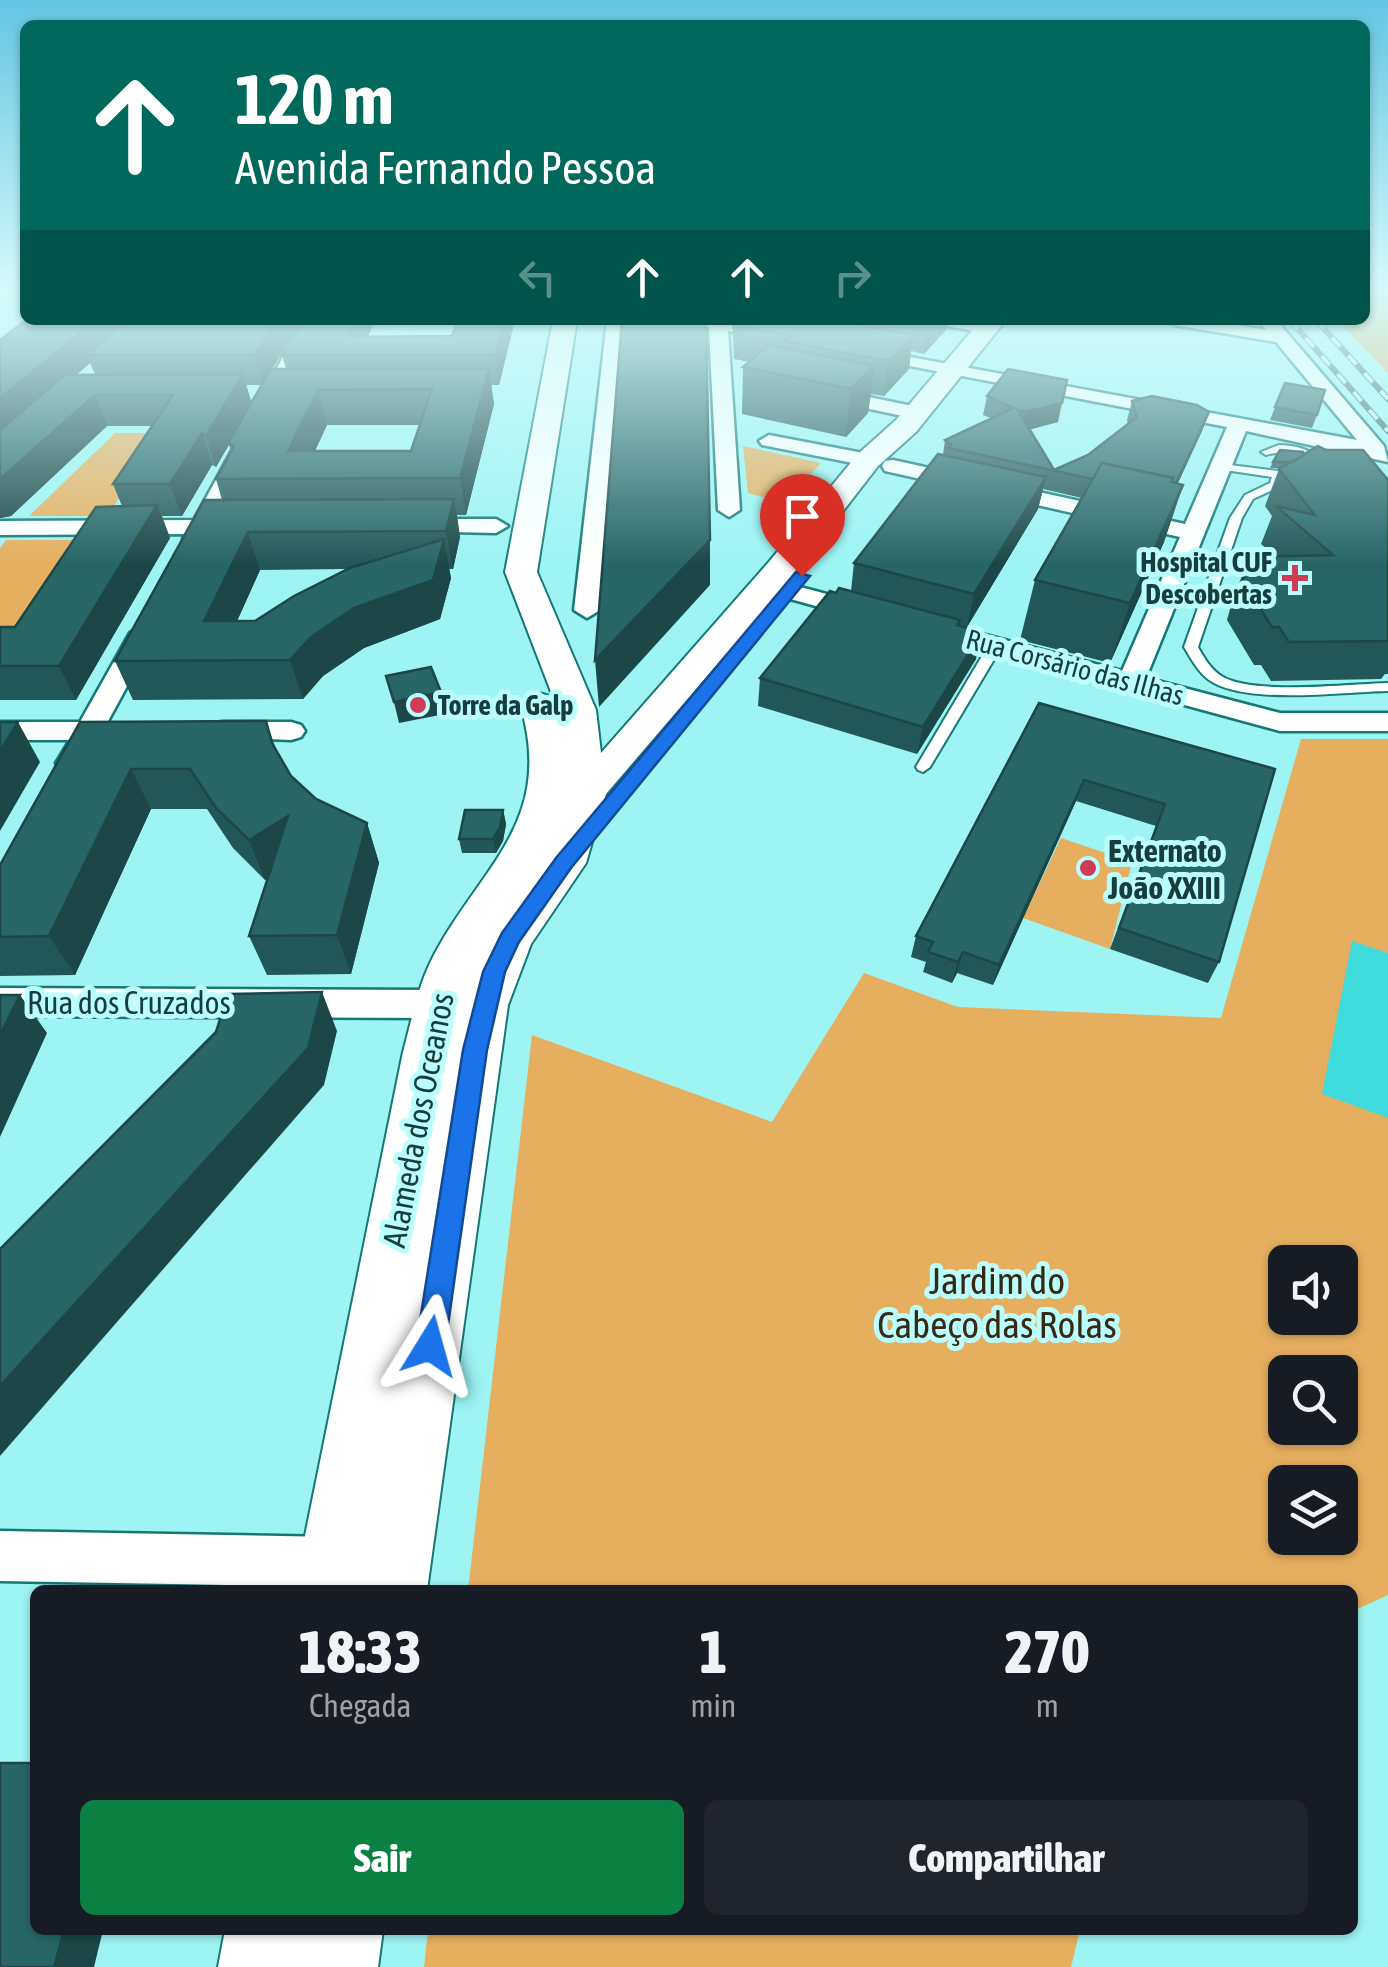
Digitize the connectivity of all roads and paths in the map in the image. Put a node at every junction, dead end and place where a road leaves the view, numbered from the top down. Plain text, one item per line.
1 (280, 381) edge
2 (528, 381) edge
3 (554, 381) edge
4 (610, 381) edge
5 (717, 381) edge
6 (950, 381) edge
7 (952, 381) edge
8 (1017, 381) edge
9 (1318, 381) edge
10 (798, 388) edge
11 (916, 413) junction
12 (1240, 424) junction
13 (517, 432) dead end
14 (769, 441) dead end
15 (1383, 457) edge
16 (1225, 462) junction
17 (880, 463) junction
18 (1271, 464) junction
19 (1315, 471) junction
20 (729, 510) dead end
21 (498, 517) joint
22 (390, 526) edge
23 (201, 527) junction
24 (237, 527) edge
25 (0, 528) edge
26 (1194, 533) junction
27 (490, 556) dead end
28 (181, 564) edge
29 (778, 589) junction
30 (496, 595) dead end
31 (586, 610) dead end
32 (154, 612) edge
33 (995, 646) junction
34 (1131, 681) junction
35 (1388, 687) edge
36 (577, 710) junction
37 (656, 717) junction
38 (1388, 722) edge
39 (0, 731) edge
40 (88, 731) junction
41 (127, 731) edge
42 (185, 731) edge
43 (291, 731) dead end
44 (923, 767) dead end
45 (585, 791) junction
46 (54, 794) edge
47 (546, 856) junction
48 (0, 1002) edge
49 (438, 1004) junction
50 (0, 1556) edge
51 (352, 1583) edge
52 (265, 1935) edge
53 (341, 1935) edge
54 (260, 1967) edge
55 (337, 1967) edge

1 - 23 street
2 - 13 main road
3 - 36 main road, Alameda dos Oceanos
4 - 31 street
5 - 20 street
6 - 11 main road
7 - 17 main road
8 - 12 street
9 - 15 street
10 - 11 street
11 - 17 main road
12 - 15 street
12 - 16 street
14 - 17 street
16 - 18 lane
16 - 26 street
17 - 26 street
17 - 29 main road
18 - 19 lane
18 - 19 lane
18 - 19 lane
18 - 35 lane
21 - 22 street
21 - 27 main road
23 - 24 street
23 - 25 street
23 - 28 street
26 - 34 street
29 - 33 street, Rua Corsário das Ilhas
29 - 37 main road
29 - 45 main road
30 - 45 main road, Alameda dos Oceanos
32 - 40 street
33 - 34 street, Rua Corsário das Ilhas
33 - 44 lane
34 - 38 street, Rua Corsário das Ilhas
36 - 37 main road
36 - 45 main road, Alameda dos Oceanos
37 - 45 main road
39 - 40 street
40 - 41 street
40 - 46 street
42 - 43 street
45 - 47 main road, Alameda dos Oceanos
47 - 49 main road, Alameda dos Oceanos
47 - 51 main road, Alameda dos Oceanos
48 - 49 street, Rua dos Cruzados
49 - 51 main road, Alameda dos Oceanos
50 - 51 street
52 - 54 main road
53 - 55 main road

